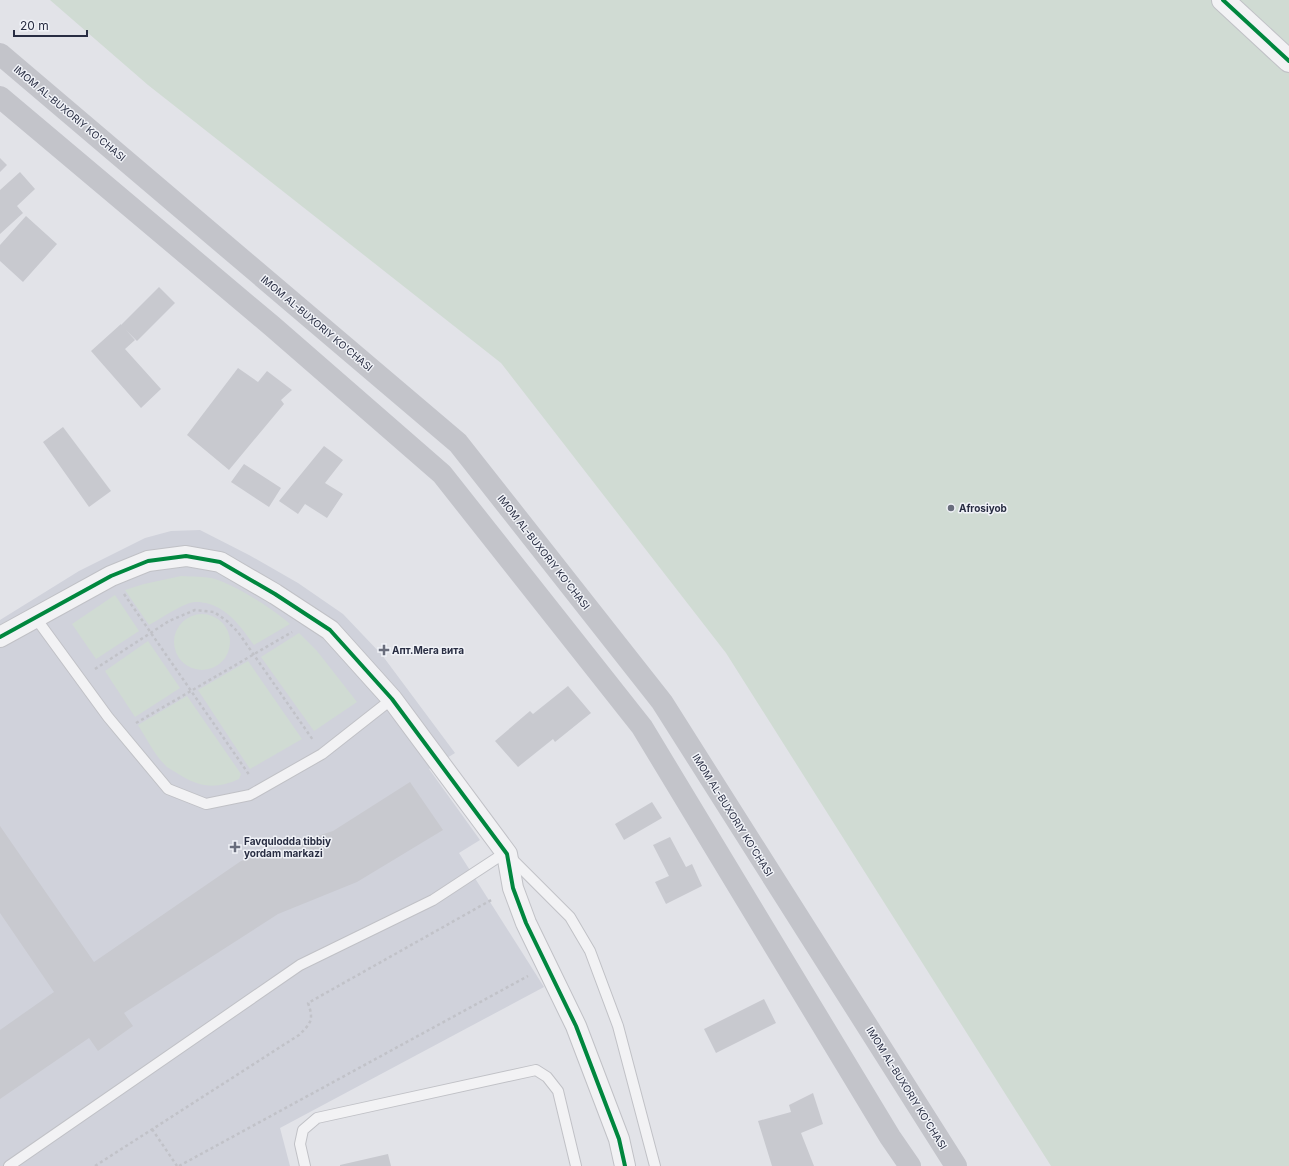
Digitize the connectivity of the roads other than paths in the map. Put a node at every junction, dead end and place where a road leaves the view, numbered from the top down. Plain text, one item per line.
1 (1223, 0) edge
2 (0, 54) edge
3 (1289, 61) edge
4 (0, 97) edge
5 (35, 617) junction
6 (1, 635) edge
7 (392, 699) junction
8 (502, 856) junction
9 (9, 1166) edge
10 (305, 1166) edge
11 (576, 1166) edge
12 (625, 1166) edge
13 (655, 1166) edge
14 (910, 1166) edge
15 (956, 1166) edge

1 - 3 street
2 - 15 main road, IMOM AL-BUXORIY KO'CHASI
4 - 14 main road
5 - 6 street
5 - 7 street
5 - 7 lane
7 - 8 street
8 - 9 lane
8 - 12 street
8 - 13 lane
10 - 11 lane

